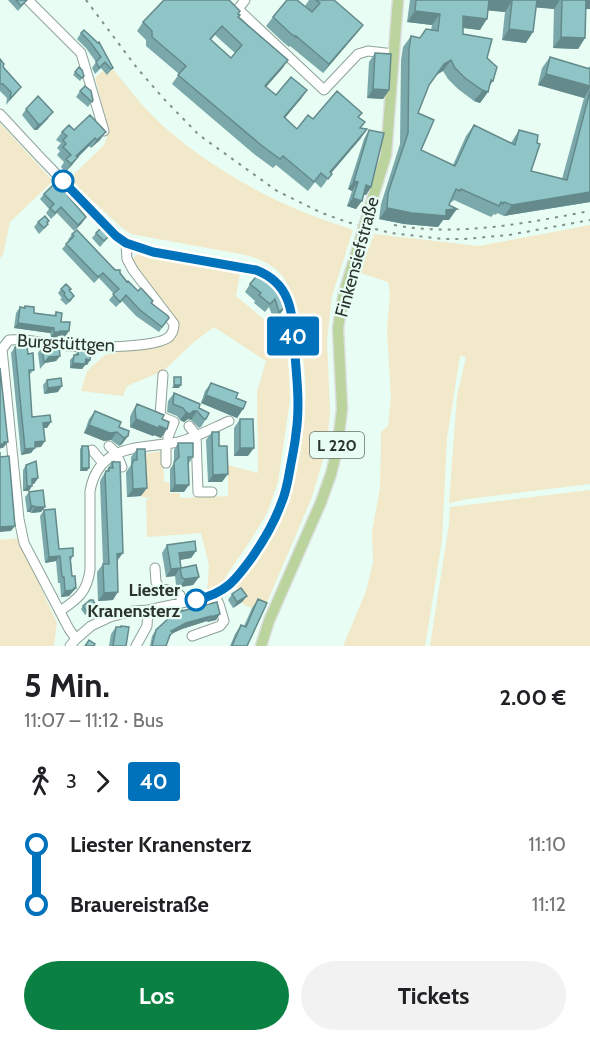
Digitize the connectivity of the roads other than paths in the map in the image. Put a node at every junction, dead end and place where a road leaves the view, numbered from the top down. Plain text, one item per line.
1 (28, 0) edge
2 (245, 0) edge
3 (398, 0) edge
4 (394, 54) junction
5 (0, 114) edge
6 (104, 131) edge
7 (126, 243) junction
8 (1, 348) edge
9 (163, 375) dead end
10 (229, 421) dead end
11 (189, 426) dead end
12 (196, 435) junction
13 (167, 440) junction
14 (109, 446) dead end
15 (92, 450) dead end
16 (116, 453) junction
17 (103, 463) junction
18 (166, 463) dead end
19 (122, 467) edge
20 (212, 492) dead end
21 (155, 568) dead end
22 (214, 595) junction
23 (182, 602) junction
24 (148, 610) junction
25 (60, 611) junction
26 (192, 636) dead end
27 (73, 642) edge
28 (136, 646) edge
29 (261, 646) edge

1 - 6 street
2 - 4 street
3 - 4 main road, Finkensiefstraße / L 220
4 - 29 main road, Finkensiefstraße / L 220, bridge
5 - 7 street
7 - 8 street, Burgstüttgen
7 - 22 street
8 - 25 street
9 - 13 street
10 - 12 street
11 - 12 street
12 - 13 street
12 - 20 street
13 - 16 street
13 - 18 street
14 - 16 street
15 - 17 street
16 - 17 street
16 - 19 street
17 - 25 street
21 - 23 street
22 - 23 street
22 - 26 street
23 - 24 street
24 - 27 street
24 - 28 street
25 - 27 street

